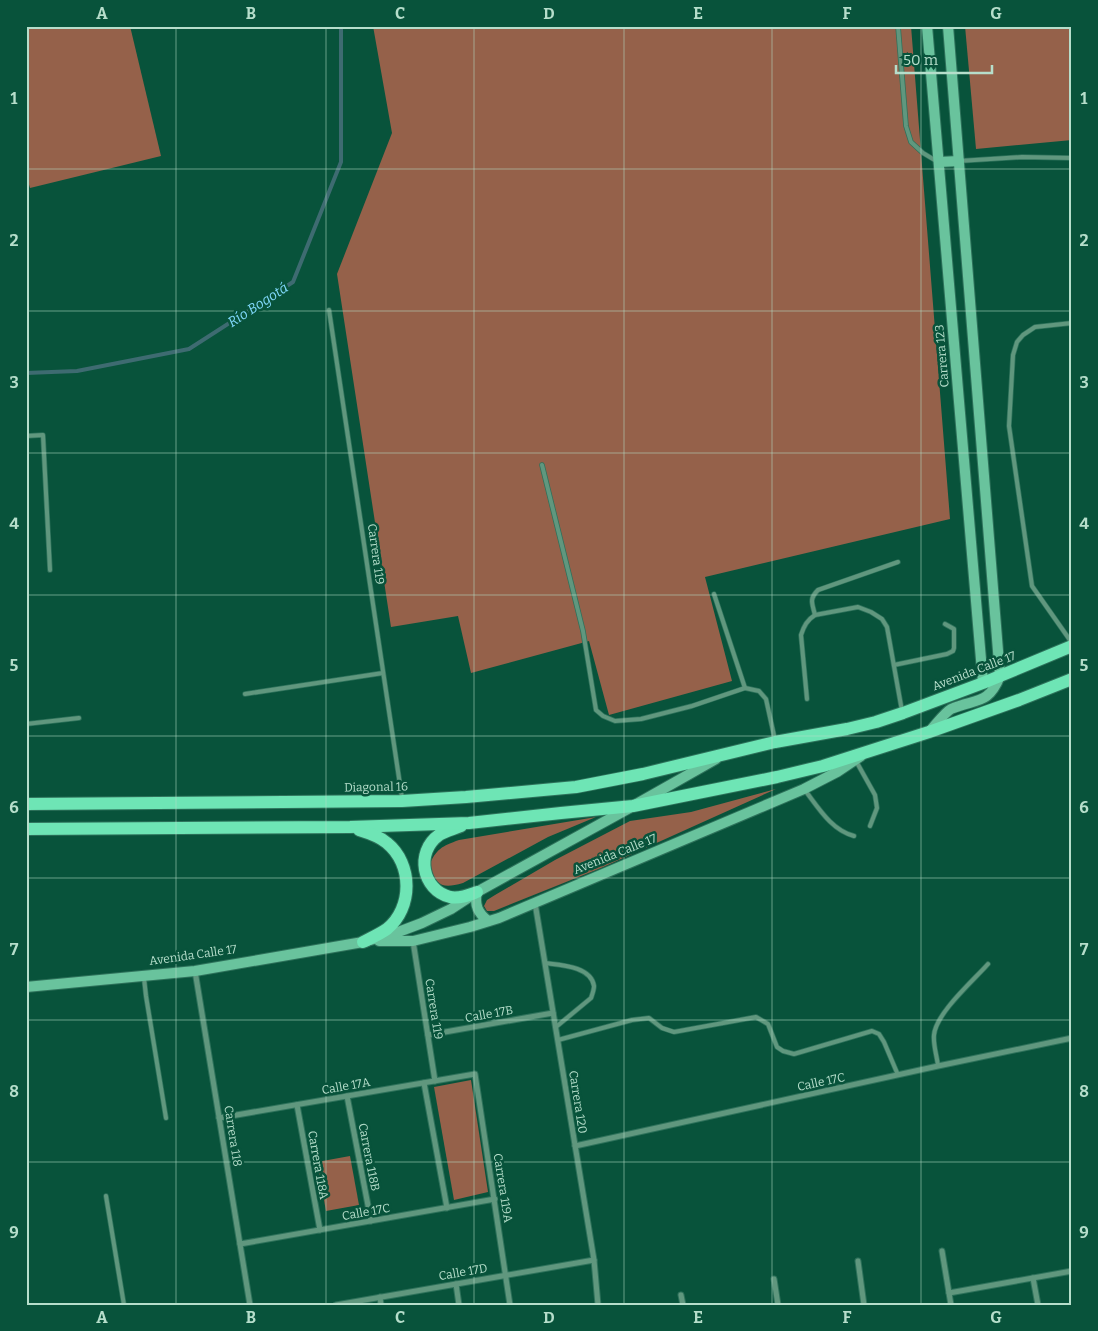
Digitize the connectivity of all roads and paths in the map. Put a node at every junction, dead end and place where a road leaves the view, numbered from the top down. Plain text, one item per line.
1 (898, 26) edge
2 (928, 26) edge
3 (948, 26) edge
4 (1072, 158) edge
5 (959, 161) junction
6 (939, 162) junction
7 (329, 310) dead end
8 (1072, 323) edge
9 (26, 436) edge
10 (542, 465) dead end
11 (898, 562) dead end
12 (50, 570) dead end
13 (714, 594) dead end
14 (815, 615) junction
15 (945, 624) dead end
16 (1072, 644) edge
17 (894, 665) junction
18 (383, 673) junction
19 (1000, 676) junction
20 (1072, 679) edge
21 (983, 683) junction
22 (745, 688) junction
23 (244, 694) dead end
24 (807, 699) dead end
25 (903, 713) junction
26 (79, 718) dead end
27 (26, 724) edge
28 (929, 732) junction
29 (775, 742) junction
30 (723, 755) junction
31 (860, 757) junction
32 (804, 789) junction
33 (402, 801) junction
34 (26, 804) edge
35 (633, 806) junction
36 (469, 823) junction
37 (870, 826) dead end
38 (350, 827) junction
39 (26, 829) edge
40 (854, 836) dead end
41 (477, 892) junction
42 (535, 903) junction
43 (488, 921) junction
44 (413, 940) junction
45 (363, 942) junction
46 (545, 963) junction
47 (988, 964) dead end
48 (195, 971) junction
49 (144, 976) junction
50 (26, 987) edge
51 (553, 1013) junction
52 (556, 1027) junction
53 (428, 1035) junction
54 (1072, 1038) edge
55 (558, 1040) junction
56 (938, 1066) junction
57 (475, 1074) joint
58 (898, 1075) junction
59 (435, 1081) junction
60 (424, 1083) junction
61 (347, 1096) junction
62 (296, 1104) junction
63 (166, 1118) dead end
64 (219, 1118) junction
65 (575, 1146) junction
66 (106, 1196) dead end
67 (494, 1199) junction
68 (447, 1208) junction
69 (371, 1221) junction
70 (320, 1230) junction
71 (240, 1244) junction
72 (942, 1251) dead end
73 (594, 1260) junction
74 (858, 1261) dead end
75 (1072, 1271) edge
76 (506, 1275) junction
77 (1033, 1278) junction
78 (774, 1279) dead end
79 (456, 1284) junction
80 (948, 1293) junction
81 (681, 1295) dead end
82 (380, 1297) junction
83 (124, 1305) edge
84 (250, 1305) edge
85 (336, 1305) edge
86 (381, 1305) edge
87 (459, 1305) edge
88 (510, 1305) edge
89 (598, 1305) edge
90 (683, 1305) edge
91 (778, 1305) edge
92 (864, 1305) edge
93 (951, 1305) edge
94 (1038, 1305) edge

1 - 6 lane
2 - 6 street, Carrera 123
3 - 5 street
4 - 5 lane
5 - 6 street
5 - 19 street
6 - 21 street, Carrera 123
7 - 18 lane, Carrera 119
8 - 16 lane
9 - 12 lane
10 - 22 lane
11 - 14 lane
13 - 22 lane
14 - 17 lane
14 - 24 lane
15 - 17 lane
16 - 19 main road, Avenida Calle 17
17 - 25 lane
18 - 23 lane
18 - 33 lane, Carrera 119
19 - 21 main road, Avenida Calle 17
19 - 28 street
20 - 28 main road, Avenida Calle 17
21 - 25 main road, Avenida Calle 17
22 - 29 lane
25 - 29 main road, Avenida Calle 17
26 - 27 lane
28 - 31 main road, Avenida Calle 17
29 - 30 main road, Avenida Calle 17
30 - 33 main road, Diagonal 16
30 - 35 street, Avenida Calle 17
31 - 32 street, Avenida Calle 17
31 - 35 main road, Avenida Calle 17
31 - 37 lane
32 - 40 lane
32 - 42 street, Avenida Calle 17
33 - 34 main road, Diagonal 16
35 - 36 main road
35 - 41 street, Avenida Calle 17
36 - 38 main road
36 - 41 main road
38 - 39 main road
38 - 45 main road
41 - 43 street
41 - 45 street, Avenida Calle 17
42 - 43 street, Avenida Calle 17
42 - 46 street, Carrera 120
43 - 44 street, Avenida Calle 17
44 - 45 street, Avenida Calle 17
44 - 53 street, Carrera 119
45 - 48 street, Avenida Calle 17
46 - 51 street, Carrera 120
46 - 52 lane
47 - 56 lane
48 - 49 street, Avenida Calle 17
48 - 64 street, Carrera 118
49 - 50 street, Avenida Calle 17
49 - 63 lane
51 - 52 street, Carrera 120
51 - 53 street, Calle 17B
52 - 55 street, Carrera 120
53 - 59 street, Carrera 119
54 - 56 street, Calle 17C
55 - 58 lane
55 - 65 street, Carrera 120
56 - 58 street, Calle 17C
57 - 59 street, Calle 17A
57 - 67 street, Carrera 119A
58 - 65 street, Calle 17C
59 - 60 street, Calle 17A
60 - 61 street, Calle 17A
60 - 68 street
61 - 62 street, Calle 17A
61 - 69 street, Carrera 118B
62 - 64 street, Calle 17A
62 - 70 street, Carrera 118A
64 - 71 street, Carrera 118
65 - 73 street, Carrera 120
66 - 83 lane
67 - 68 street, Calle 17C
67 - 76 street, Carrera 119A
68 - 69 street, Calle 17C
69 - 70 street, Calle 17C
70 - 71 street, Calle 17C
71 - 84 street, Carrera 118
72 - 80 street
73 - 76 street, Calle 17D
73 - 89 street, Carrera 120
74 - 92 street
75 - 77 street
76 - 79 street, Calle 17D
76 - 88 street, Carrera 119A
77 - 80 street
77 - 94 street
78 - 91 street
79 - 82 street, Calle 17D
79 - 87 street
80 - 93 street
81 - 90 street
82 - 85 street, Calle 17D
82 - 86 street

